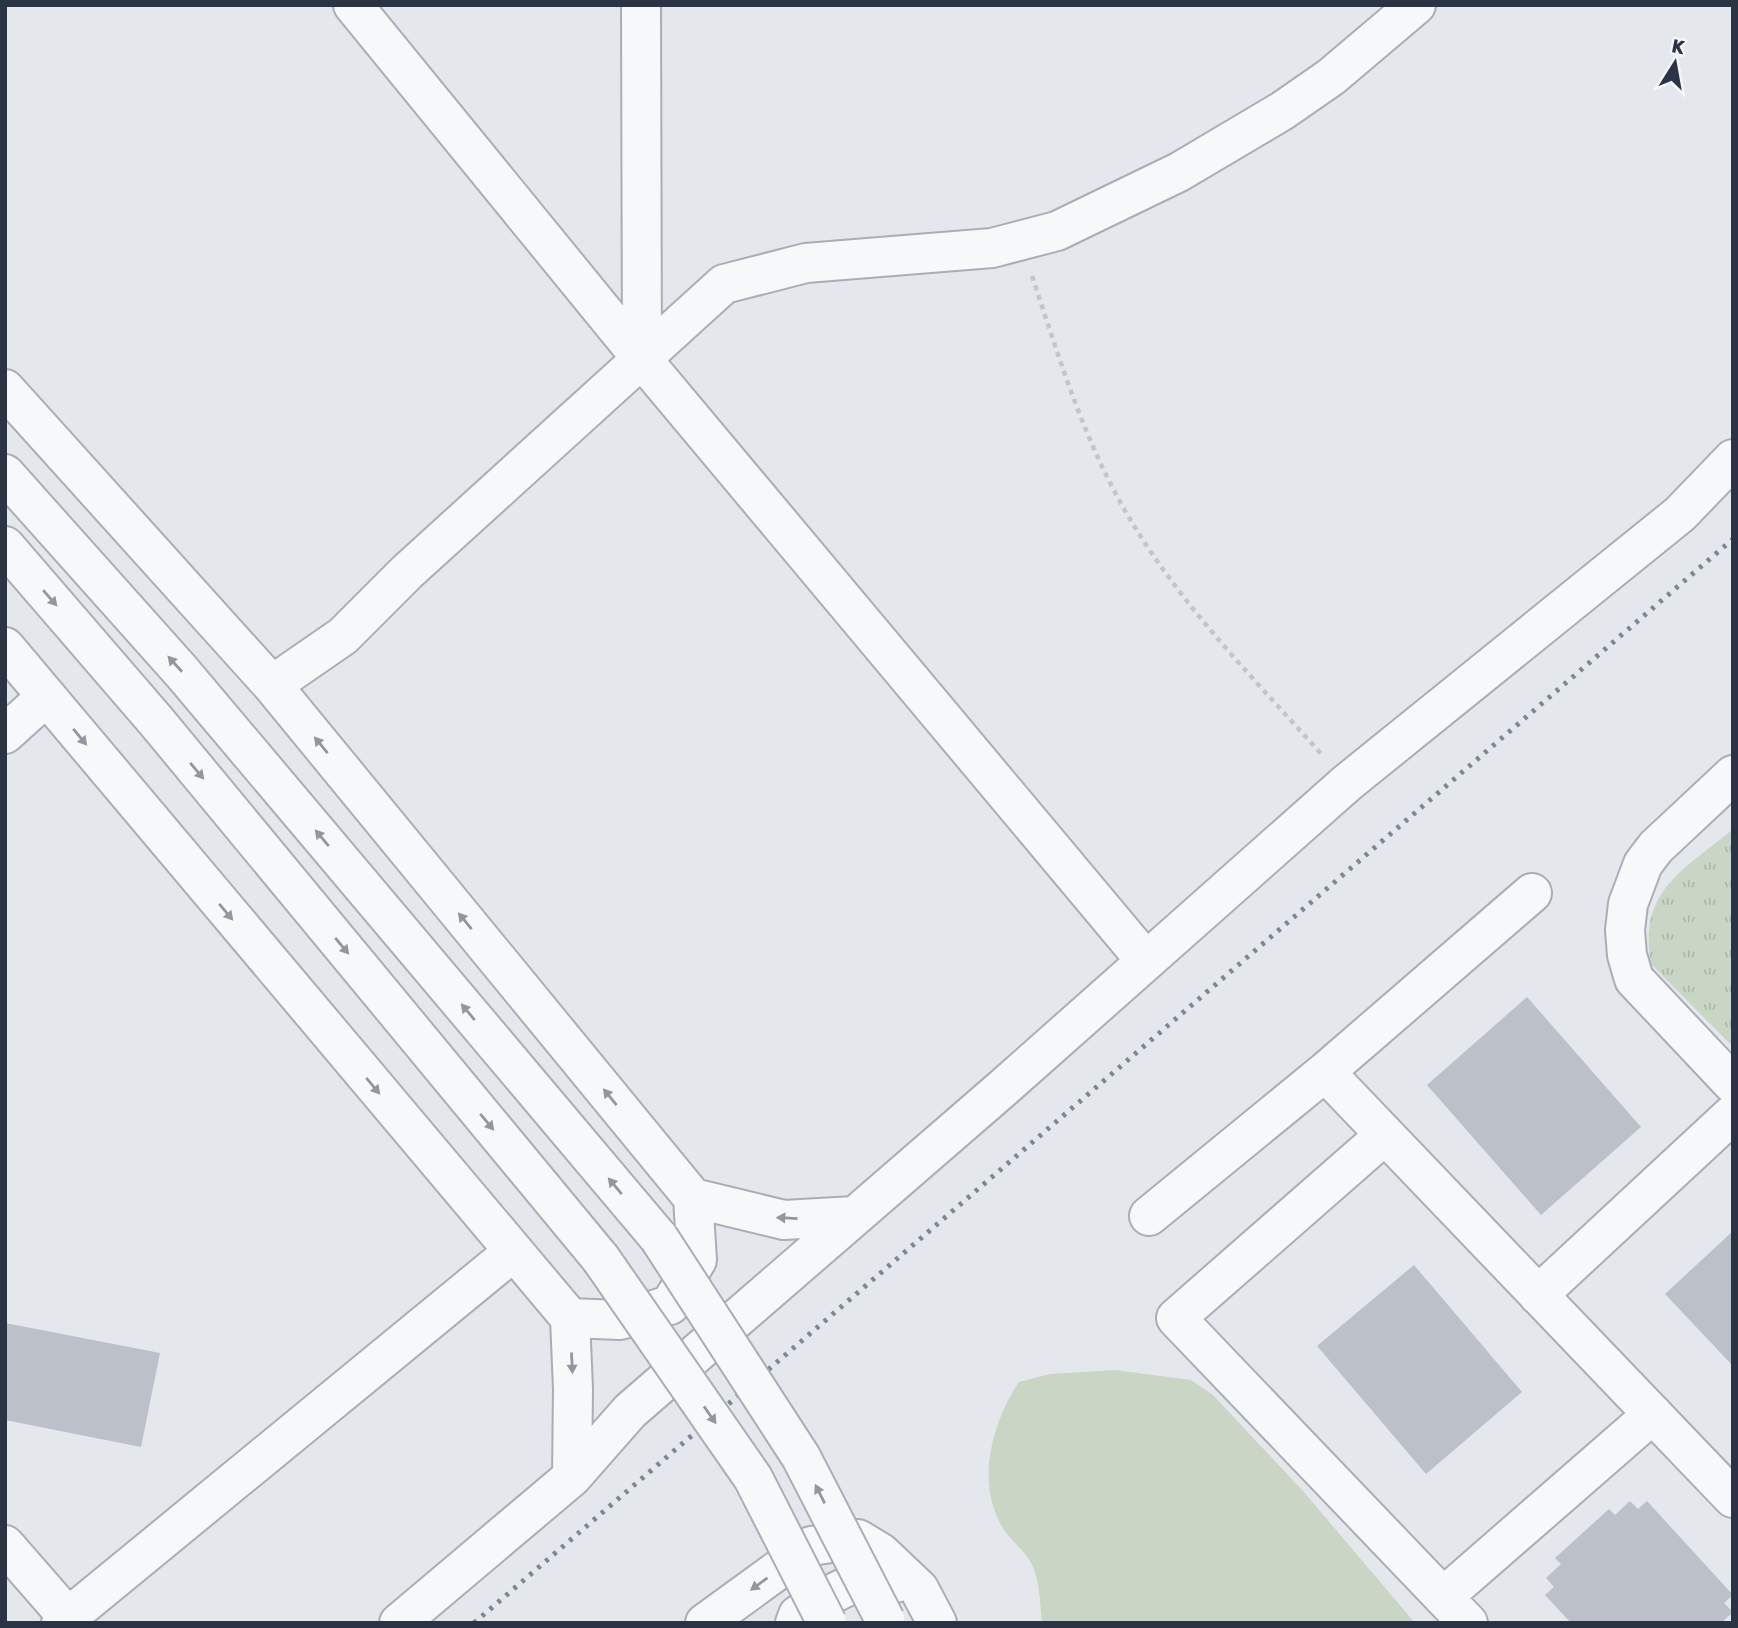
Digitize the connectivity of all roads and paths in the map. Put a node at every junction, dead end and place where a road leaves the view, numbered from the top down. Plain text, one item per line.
1 (353, 5) edge
2 (641, 5) edge
3 (1416, 5) edge
4 (1020, 242) junction
5 (642, 359) junction
6 (5, 389) edge
7 (1733, 458) edge
8 (5, 474) edge
9 (5, 546) edge
10 (5, 647) edge
11 (272, 685) junction
12 (46, 697) junction
13 (5, 734) edge
14 (1733, 775) edge
15 (1347, 783) junction
16 (1532, 892) dead end
17 (1146, 961) junction
18 (1325, 1072) junction
19 (1733, 1084) edge
20 (1733, 1114) edge
21 (1385, 1135) junction
22 (693, 1198) junction
23 (855, 1216) junction
24 (1149, 1216) dead end
25 (513, 1252) junction
26 (1538, 1295) junction
27 (570, 1318) junction
28 (1653, 1414) junction
29 (572, 1477) junction
30 (1733, 1498) edge
31 (5, 1545) edge
32 (919, 1589) junction
33 (1456, 1610) edge
34 (67, 1621) edge
35 (886, 1621) edge
36 (399, 1623) edge
37 (705, 1623) edge
38 (795, 1623) edge
39 (827, 1623) edge
40 (937, 1623) edge

1 - 5 street
2 - 5 street
3 - 4 street
4 - 5 street
4 - 15 path
5 - 11 street
5 - 17 street
6 - 11 street
7 - 15 street
35 -> 8 street, bridge
9 -> 39 street, bridge
10 - 12 street
22 -> 11 street
12 - 13 street
12 -> 25 street
14 - 19 street
15 - 17 street
16 - 18 street
17 - 23 street
18 - 21 street
18 - 24 street
20 - 26 street
21 - 26 street
21 - 33 street
23 -> 22 street
22 - 27 street
23 - 29 street
25 - 27 street
25 - 34 street
26 - 28 street
27 -> 29 street
28 - 30 street
28 - 33 street
29 - 36 street
31 - 34 street
32 -> 37 street
32 - 38 street
32 - 40 street

